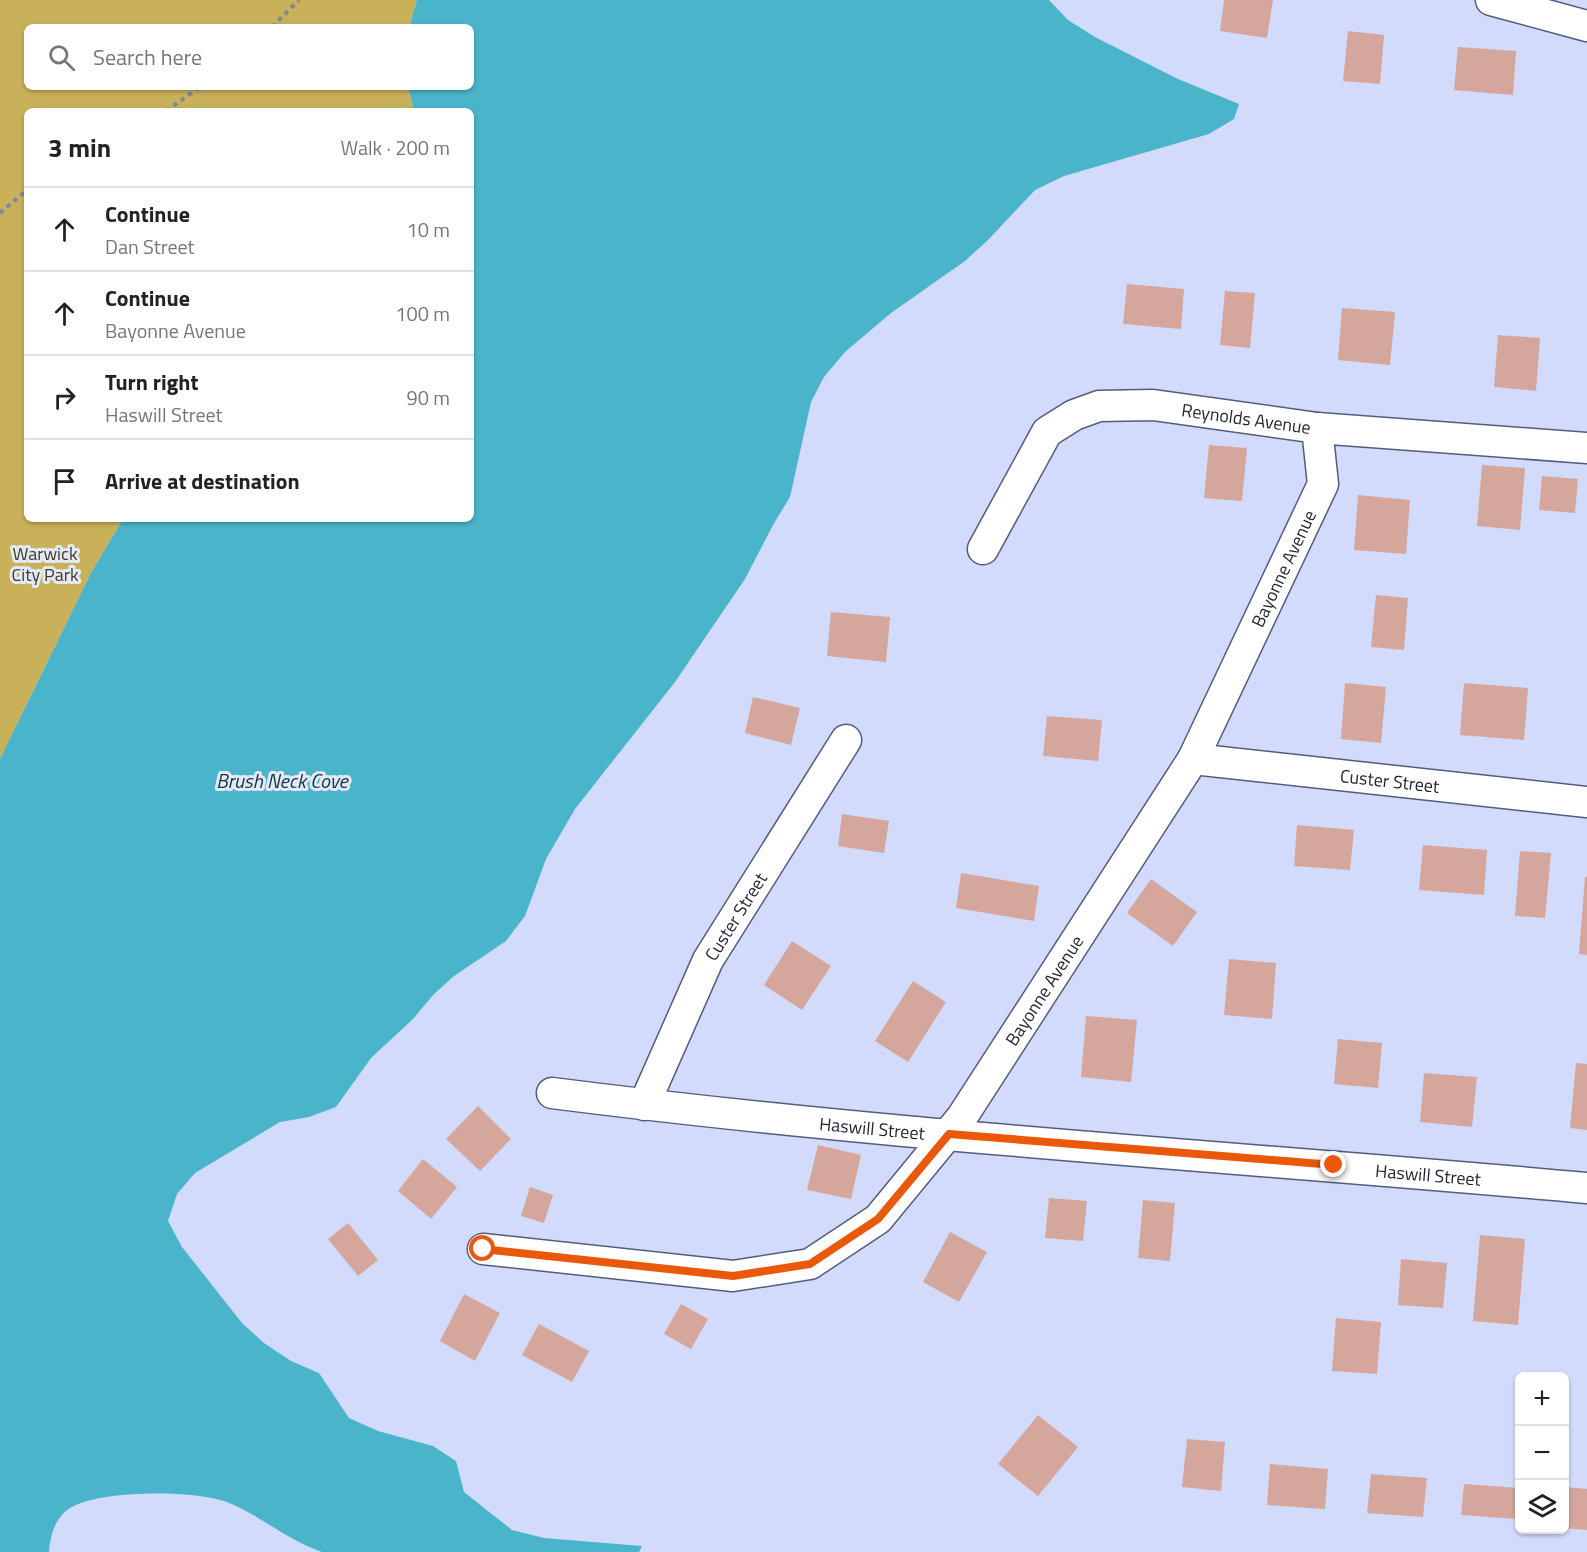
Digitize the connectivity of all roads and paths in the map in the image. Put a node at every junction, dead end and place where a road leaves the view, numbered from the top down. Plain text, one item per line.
1 (299, 0) edge
2 (1491, 0) edge
3 (275, 24) edge
4 (1587, 26) edge
5 (196, 90) edge
6 (170, 108) edge
7 (24, 193) edge
8 (0, 213) edge
9 (1317, 428) junction
10 (1587, 448) edge
11 (983, 549) dead end
12 (846, 740) dead end
13 (1193, 759) junction
14 (1587, 802) edge
15 (552, 1093) dead end
16 (644, 1105) junction
17 (949, 1134) junction
18 (1587, 1188) edge
19 (483, 1249) dead end

1 - 3 path
2 - 4 street
5 - 6 path
7 - 8 path
9 - 10 street, Reynolds Avenue
9 - 11 street, Reynolds Avenue
9 - 13 street, Bayonne Avenue
12 - 16 street, Custer Street
13 - 14 street, Custer Street
13 - 17 street, Bayonne Avenue
15 - 16 street, Haswill Street
16 - 17 street, Haswill Street
17 - 18 street, Haswill Street
17 - 19 street, Bayonne Avenue

